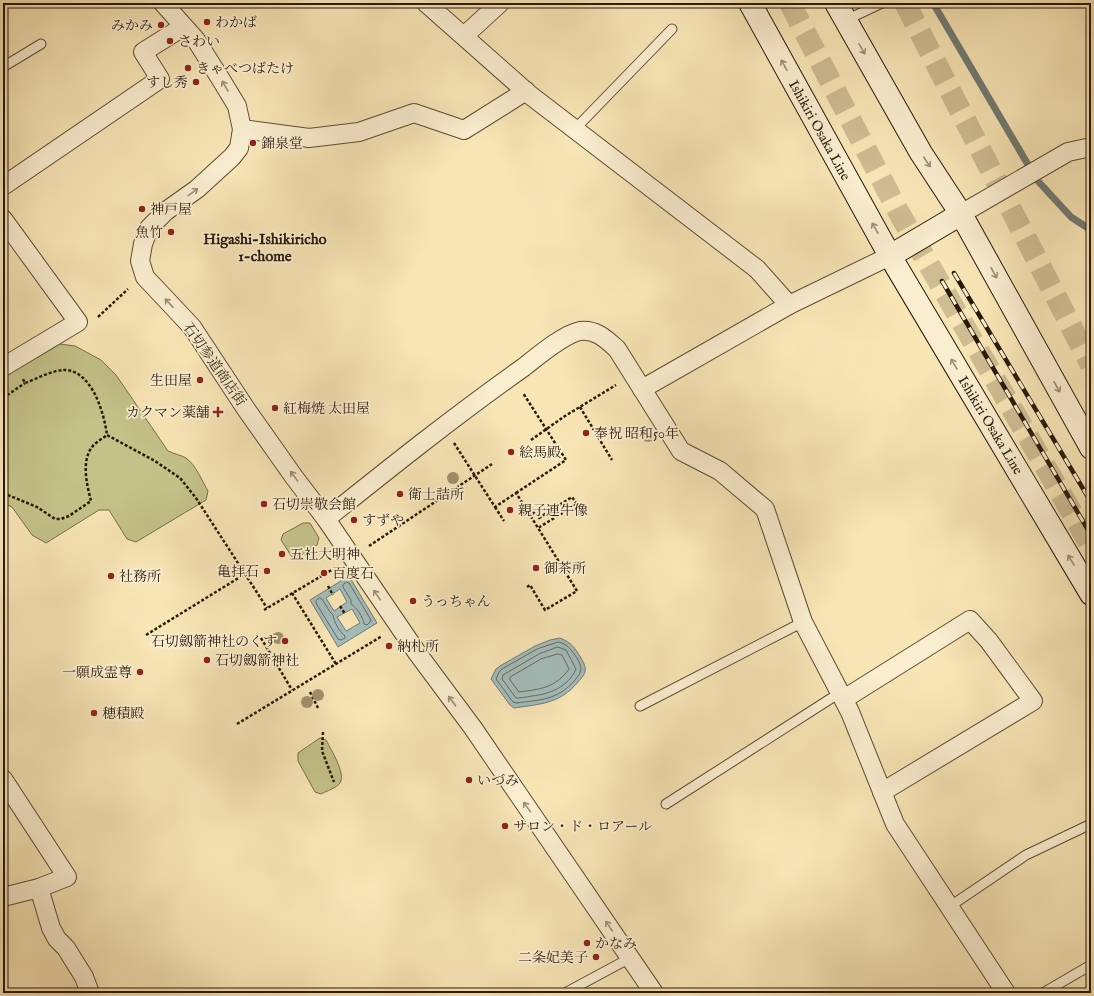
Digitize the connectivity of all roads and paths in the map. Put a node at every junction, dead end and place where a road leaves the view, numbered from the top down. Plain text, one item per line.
1 (163, 3) edge
2 (426, 3) edge
3 (500, 3) edge
4 (750, 3) edge
5 (882, 3) edge
6 (840, 11) edge
7 (183, 27) junction
8 (672, 29) dead end
9 (464, 36) junction
10 (41, 44) dead end
11 (3, 67) edge
12 (526, 91) junction
13 (242, 129) junction
14 (575, 129) junction
15 (1091, 147) edge
16 (3, 186) edge
17 (961, 214) junction
18 (3, 220) edge
19 (890, 256) junction
20 (145, 277) junction
21 (788, 305) junction
22 (78, 322) junction
23 (8, 364) edge
24 (637, 382) junction
25 (25, 383) junction
26 (522, 392) dead end
27 (3, 398) edge
28 (580, 407) junction
29 (546, 429) junction
30 (107, 436) junction
31 (450, 438) dead end
32 (531, 440) dead end
33 (1091, 448) edge
34 (612, 460) dead end
35 (492, 464) dead end
36 (475, 476) junction
37 (3, 493) edge
38 (516, 493) junction
39 (495, 507) junction
40 (530, 515) junction
41 (326, 519) junction
42 (504, 521) dead end
43 (538, 528) junction
44 (352, 557) junction
45 (559, 561) junction
46 (555, 563) dead end
47 (245, 574) junction
48 (328, 586) dead end
49 (527, 587) dead end
50 (292, 593) junction
51 (1091, 594) edge
52 (333, 595) dead end
53 (340, 606) dead end
54 (267, 608) junction
55 (264, 610) dead end
56 (345, 614) dead end
57 (803, 622) junction
58 (398, 626) junction
59 (146, 635) dead end
60 (262, 638) dead end
61 (336, 664) junction
62 (292, 690) junction
63 (310, 692) dead end
64 (842, 696) junction
65 (640, 706) dead end
66 (318, 708) dead end
67 (237, 724) dead end
68 (323, 732) dead end
69 (3, 779) edge
70 (334, 782) dead end
71 (882, 792) junction
72 (666, 804) dead end
73 (1091, 824) edge
74 (39, 888) junction
75 (3, 896) edge
76 (949, 907) junction
77 (630, 958) junction
78 (1091, 966) edge
79 (90, 993) edge
80 (565, 993) edge
81 (654, 993) edge
82 (1006, 993) edge
83 (1043, 993) edge

1 - 7 street
2 - 9 street
3 - 9 street
19 -> 4 main road, Ishikiri Osaka Line
5 - 6 lane
6 -> 17 main road
13 -> 7 street
7 - 16 street
8 - 14 lane
9 - 12 street
10 - 11 lane
12 - 13 street
12 - 14 street
20 -> 13 street
14 - 21 street
15 - 17 street
17 - 19 main road
17 -> 33 main road
18 - 22 street
19 - 21 street
51 -> 19 main road, Ishikiri Osaka Line
20 - 22 path
41 -> 20 street, 石切参道商店街
21 - 24 street
22 - 23 street
23 - 25 path
24 - 28 path
24 - 41 street
24 - 57 street
25 - 27 path
25 - 30 path
26 - 29 path
28 - 29 path
28 - 34 path
29 - 32 path
29 - 38 path
30 - 37 path
30 - 47 path
31 - 36 path
35 - 36 path
36 - 39 path
36 - 44 path
38 - 39 path
38 - 40 path
39 - 42 path
40 - 43 path
40 - 43 path
41 - 44 street, 石切参道商店街
43 - 45 path
44 - 50 path
58 -> 44 street, 石切参道商店街
45 - 46 path
45 - 49 path
47 - 54 path
47 - 59 path
48 - 52 path
50 - 54 path
50 - 61 path
53 - 56 path
54 - 55 path
57 - 64 street
57 - 65 lane
58 - 61 path
77 -> 58 street, 石切参道商店街
60 - 62 path
61 - 62 path
62 - 67 path
63 - 66 path
64 - 71 street
64 - 71 street
64 - 72 lane
68 - 70 path
69 - 74 street
71 - 76 street
73 - 76 lane
74 - 75 street
74 - 79 street
76 - 82 street
77 - 80 lane
77 - 81 street, 石切参道商店街
78 - 83 lane

